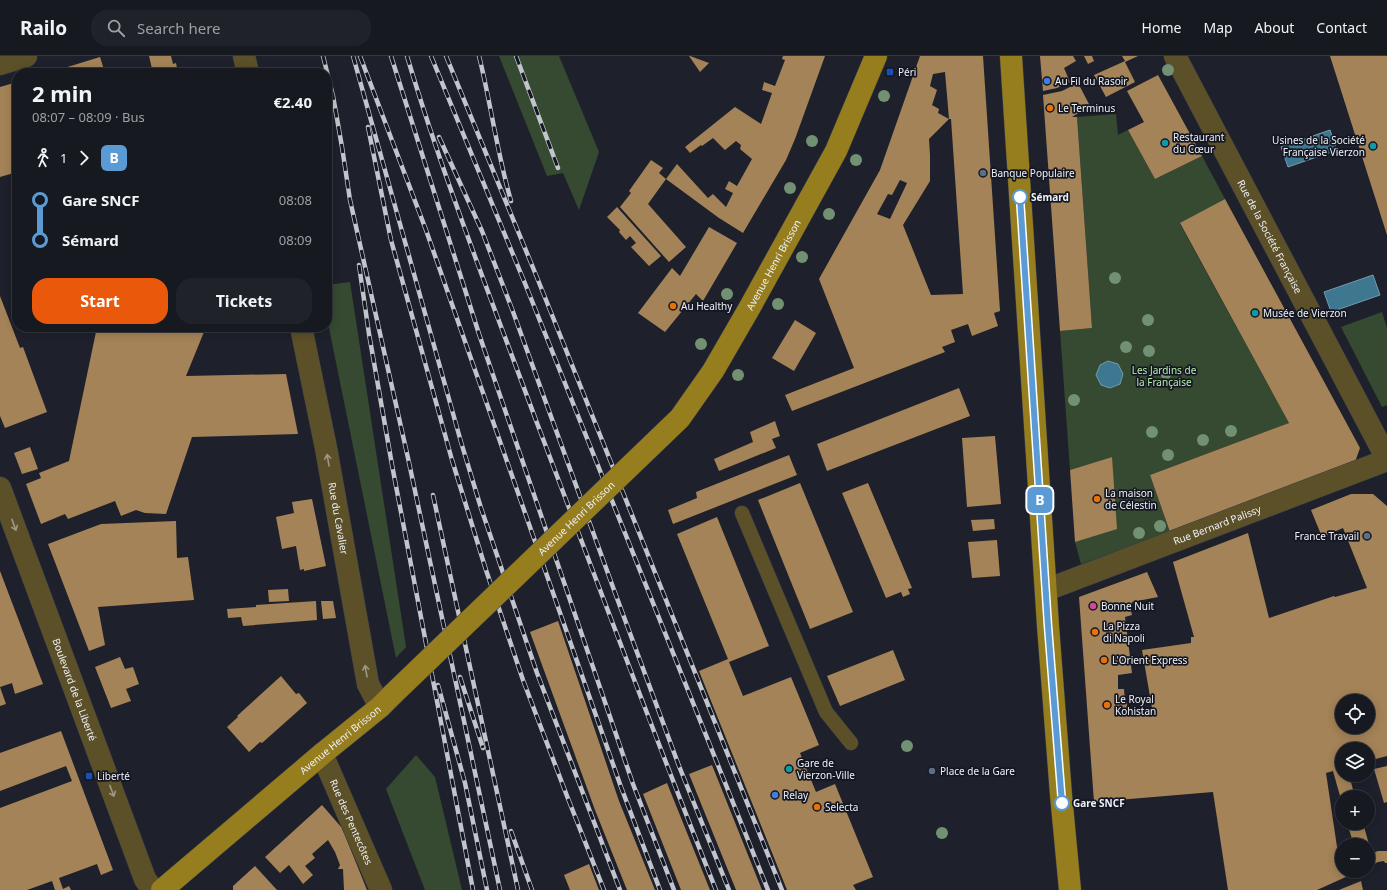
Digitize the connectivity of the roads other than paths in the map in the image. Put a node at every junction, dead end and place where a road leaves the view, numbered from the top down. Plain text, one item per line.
1 (26, 56) edge
2 (244, 56) edge
3 (876, 56) edge
4 (1011, 56) edge
5 (1175, 56) edge
6 (0, 64) edge
7 (247, 68) edge
8 (302, 332) edge
9 (1387, 459) edge
10 (0, 488) edge
11 (742, 513) dead end
12 (1046, 590) junction
13 (386, 701) junction
14 (851, 743) dead end
15 (322, 754) junction
16 (153, 890) edge
17 (162, 890) edge
18 (381, 890) edge
19 (1070, 890) edge

1 - 6 street
2 - 7 street
3 - 13 main road, Avenue Henri Brisson, bridge
4 - 12 main road
5 - 9 street, Rue de la Société Française
13 -> 8 street, Rue du Cavalier
9 - 12 street, Rue Bernard Palissy
10 -> 16 street, Boulevard de la Liberté
11 - 14 lane
12 - 19 main road
13 - 15 main road, Avenue Henri Brisson
15 - 17 main road, Avenue Henri Brisson
15 - 18 street, Rue des Pentecôtes

